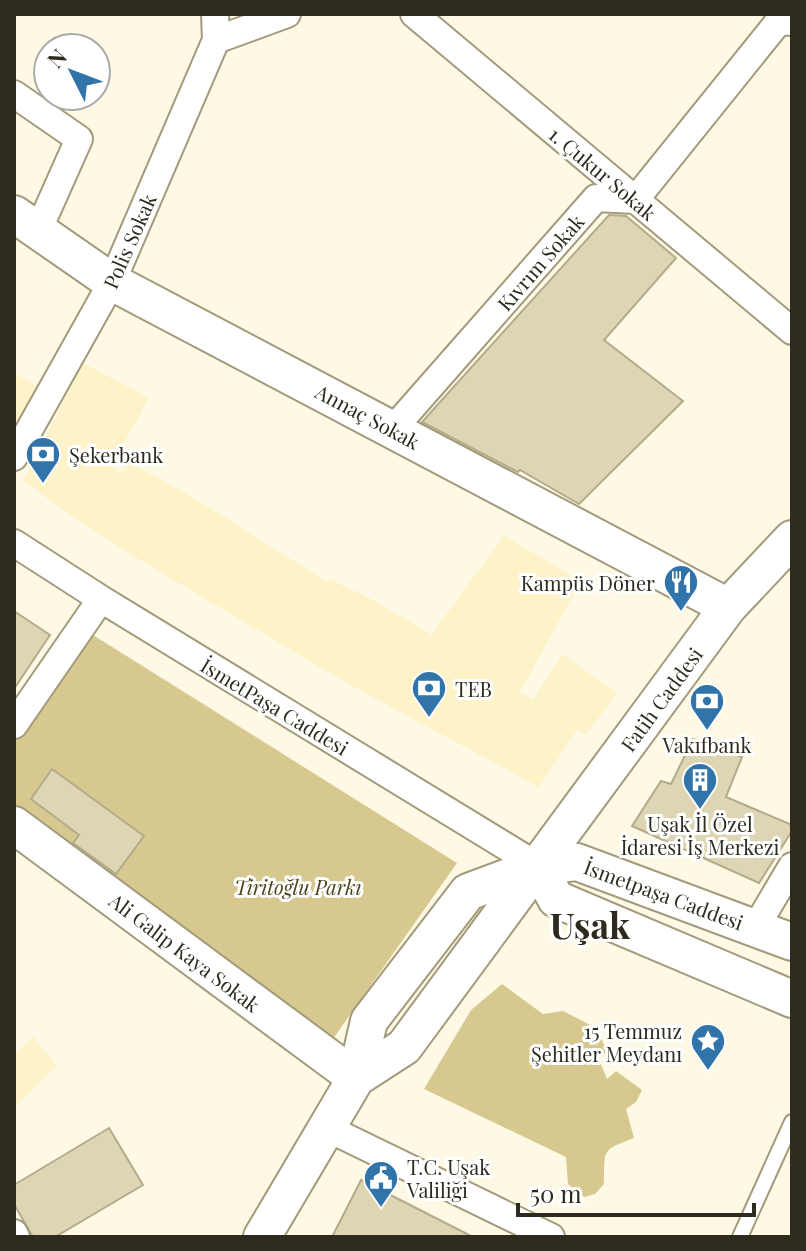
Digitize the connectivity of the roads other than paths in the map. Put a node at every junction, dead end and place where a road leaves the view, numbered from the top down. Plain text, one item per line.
1 (287, 14) edge
2 (414, 14) edge
3 (792, 22) edge
4 (216, 27) edge
5 (14, 94) edge
6 (635, 200) junction
7 (26, 222) edge
8 (112, 282) junction
9 (792, 331) edge
10 (393, 429) junction
11 (14, 457) edge
12 (792, 539) edge
13 (14, 543) edge
14 (101, 599) junction
15 (728, 607) junction
16 (14, 725) edge
17 (16, 830) edge
18 (538, 866) junction
19 (792, 866) edge
20 (756, 927) junction
21 (792, 942) edge
22 (792, 999) edge
23 (356, 1078) junction
24 (792, 1122) edge
25 (327, 1128) junction
26 (262, 1237) edge
27 (551, 1237) edge
28 (740, 1237) edge

1 - 4 street
2 - 6 street, 1. Çukur Sokak
3 - 6 street
4 - 8 street, Polis Sokak
5 - 7 street
6 - 9 street, 1. Çukur Sokak
6 - 10 street, Kıvrım Sokak
7 - 8 main road, Annaç Sokak
8 - 10 main road, Annaç Sokak
8 - 11 street, Polis Sokak
10 - 15 main road, Annaç Sokak
12 - 15 main road, Fatih Caddesi
13 - 14 street, İsmetPaşa Caddesi
14 - 16 street
14 - 18 street, İsmetPaşa Caddesi
15 - 18 main road, Fatih Caddesi
17 - 23 main road, Ali Galip Kaya Sokak
18 - 20 main road, İsmetpaşa Caddesi
18 - 22 main road
18 - 23 main road, İsmetpaşa Caddesi
19 - 20 street
20 - 21 main road, İsmetpaşa Caddesi
23 - 25 main road, İsmetpaşa Caddesi
24 - 28 lane
25 - 26 main road, İsmetpaşa Caddesi
25 - 27 street

